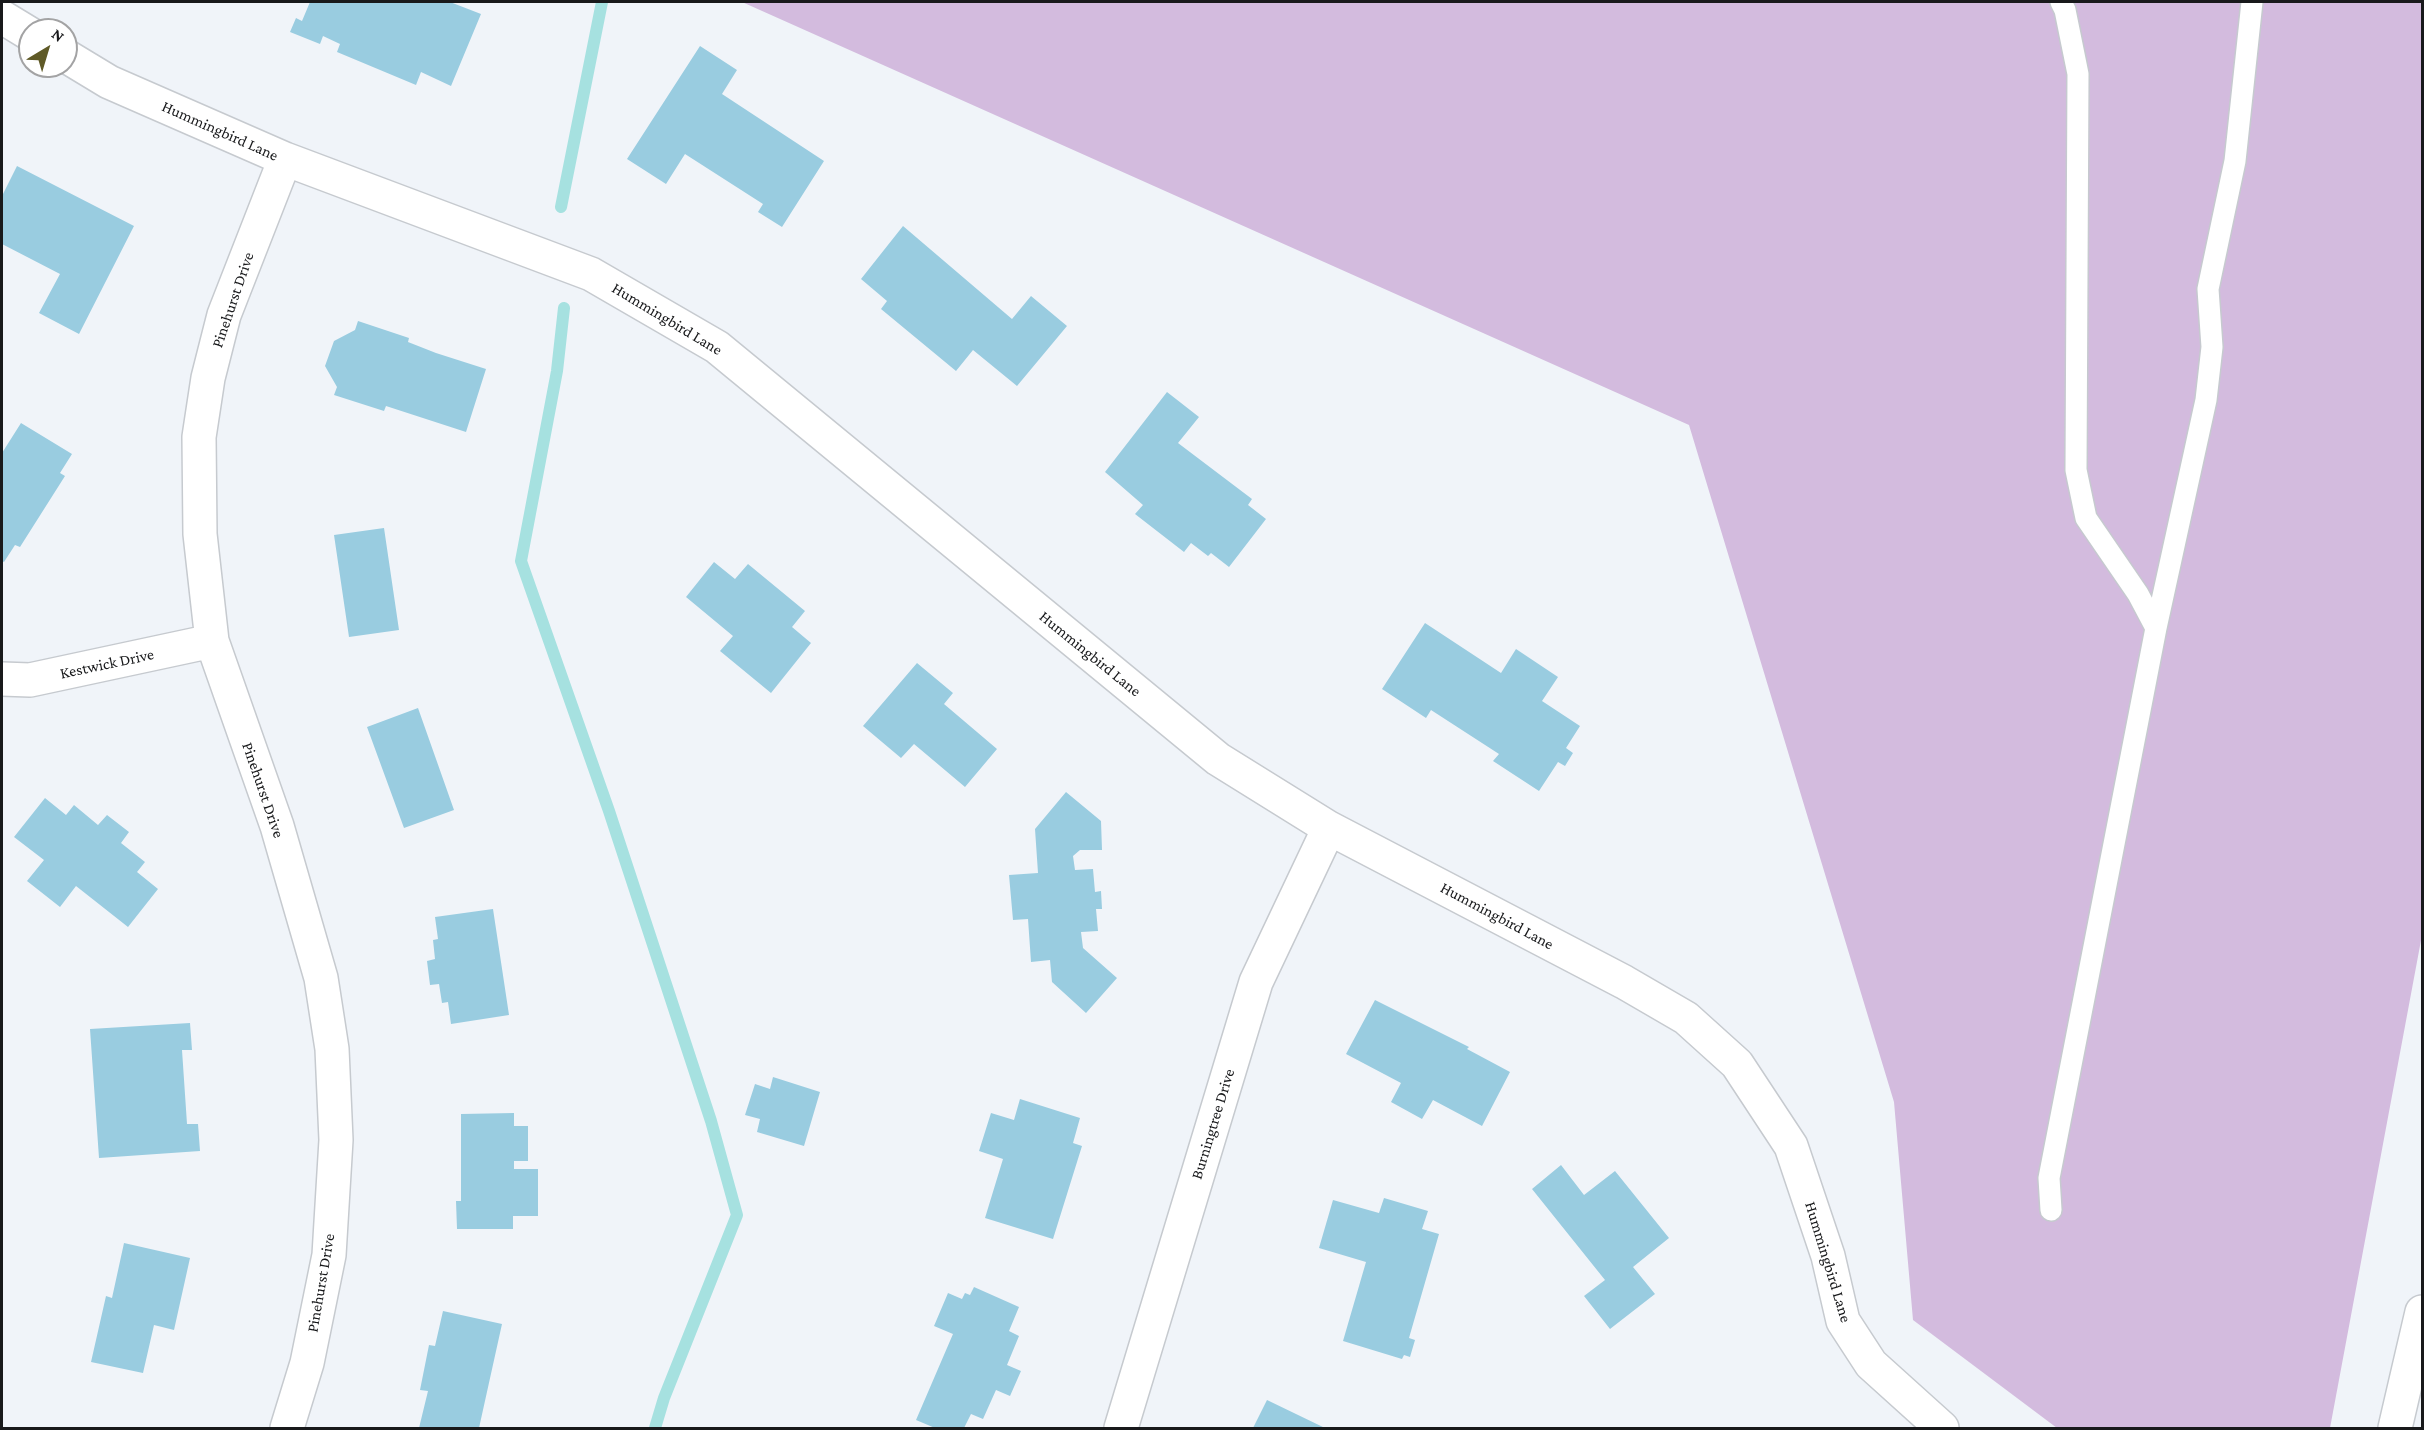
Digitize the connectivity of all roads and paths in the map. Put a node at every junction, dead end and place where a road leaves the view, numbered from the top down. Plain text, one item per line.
1 (2061, 2) edge
2 (2252, 2) edge
3 (2, 17) edge
4 (18, 27) edge
5 (78, 63) edge
6 (285, 159) junction
7 (2156, 628) junction
8 (212, 641) junction
9 (2, 679) edge
10 (1329, 828) junction
11 (2051, 1210) dead end
12 (2422, 1312) edge
13 (287, 1428) edge
14 (1121, 1428) edge
15 (1942, 1428) edge
16 (2394, 1428) edge

1 - 7 lane
2 - 7 lane
3 - 4 street
5 - 6 street, Hummingbird Lane
6 - 8 street, Pinehurst Drive
6 - 10 street, Hummingbird Lane
7 - 11 lane
8 - 9 street, Kestwick Drive
8 - 13 street, Pinehurst Drive
10 - 14 street, Burningtree Drive
10 - 15 street, Hummingbird Lane
12 - 16 street

